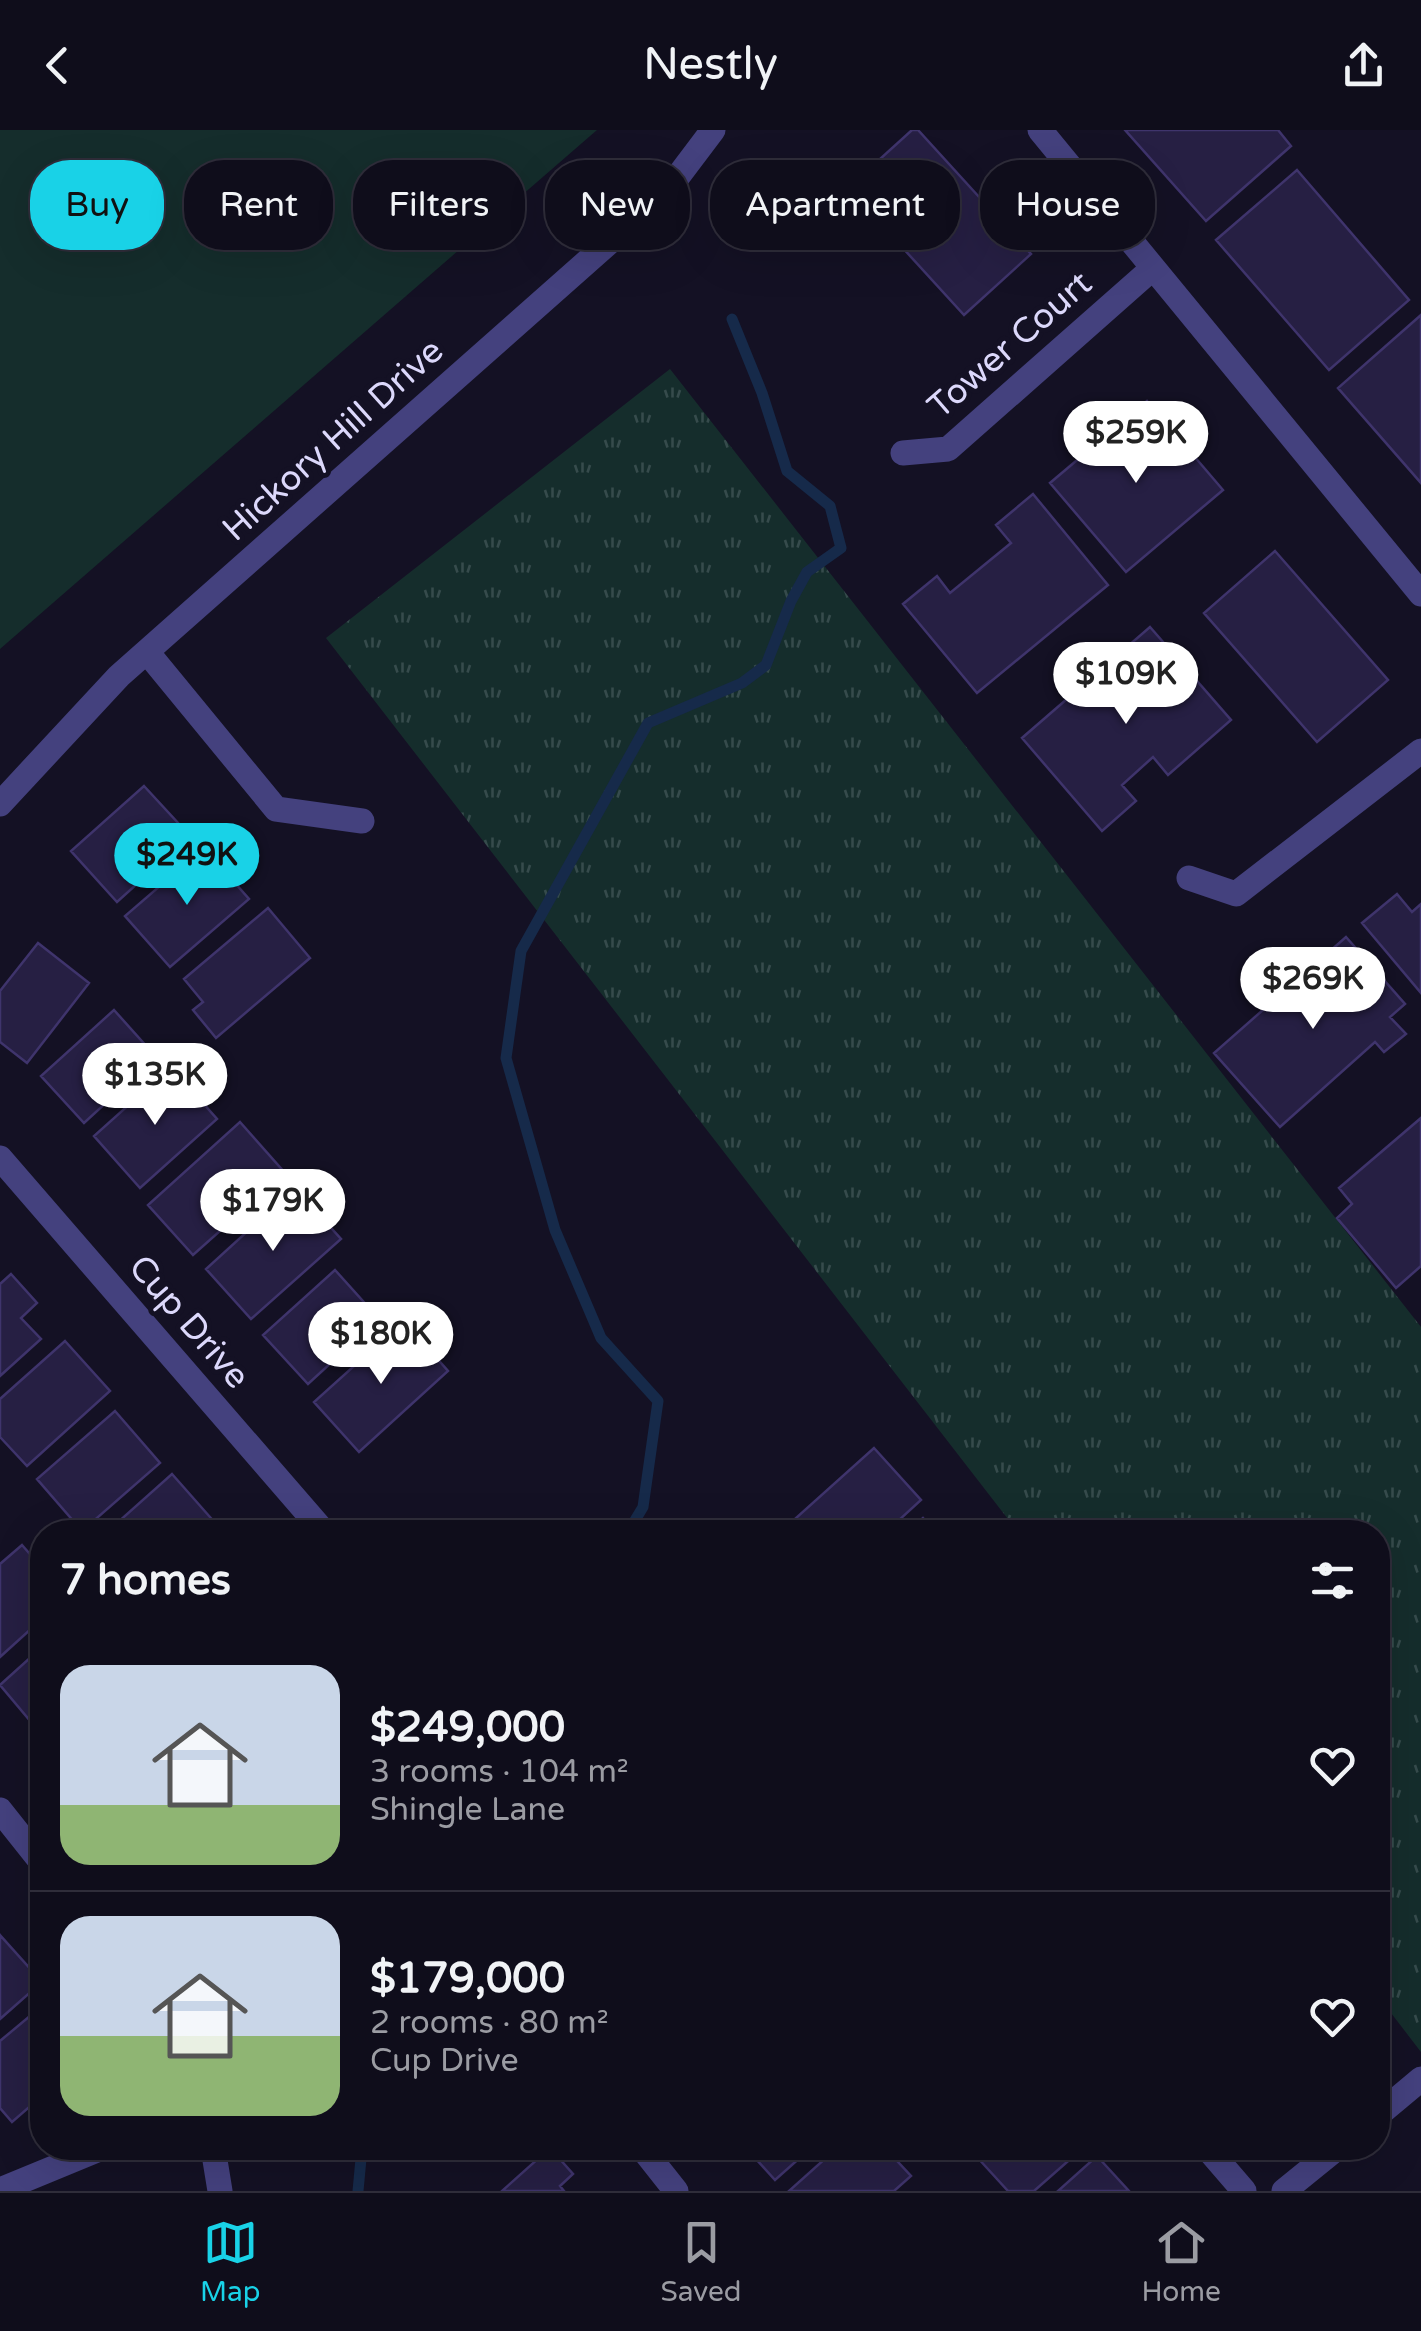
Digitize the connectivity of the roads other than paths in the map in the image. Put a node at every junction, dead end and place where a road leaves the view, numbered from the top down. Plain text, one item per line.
1 (714, 130) edge
2 (1040, 130) edge
3 (1153, 268) junction
4 (903, 453) dead end
5 (1421, 594) edge
6 (146, 652) junction
7 (1421, 751) edge
8 (0, 804) edge
9 (362, 821) dead end
10 (1189, 878) dead end
11 (0, 1158) edge
12 (314, 1520) edge
13 (0, 1810) edge
14 (30, 1848) edge
15 (1421, 2079) edge
16 (1390, 2104) edge
17 (73, 2160) edge
18 (215, 2160) edge
19 (651, 2160) edge
20 (1217, 2160) edge
21 (1322, 2160) edge
22 (0, 2190) edge
23 (220, 2191) edge
24 (676, 2191) edge
25 (1244, 2191) edge
26 (1284, 2191) edge

1 - 6 street, Hickory Hill Drive
2 - 3 street
3 - 4 street, Tower Court
3 - 5 street
6 - 8 street, Hickory Hill Drive
6 - 9 street
7 - 10 street
11 - 12 street, Cup Drive
13 - 14 street
15 - 16 street
17 - 22 street
18 - 23 street
19 - 24 street
20 - 25 street
21 - 26 street

